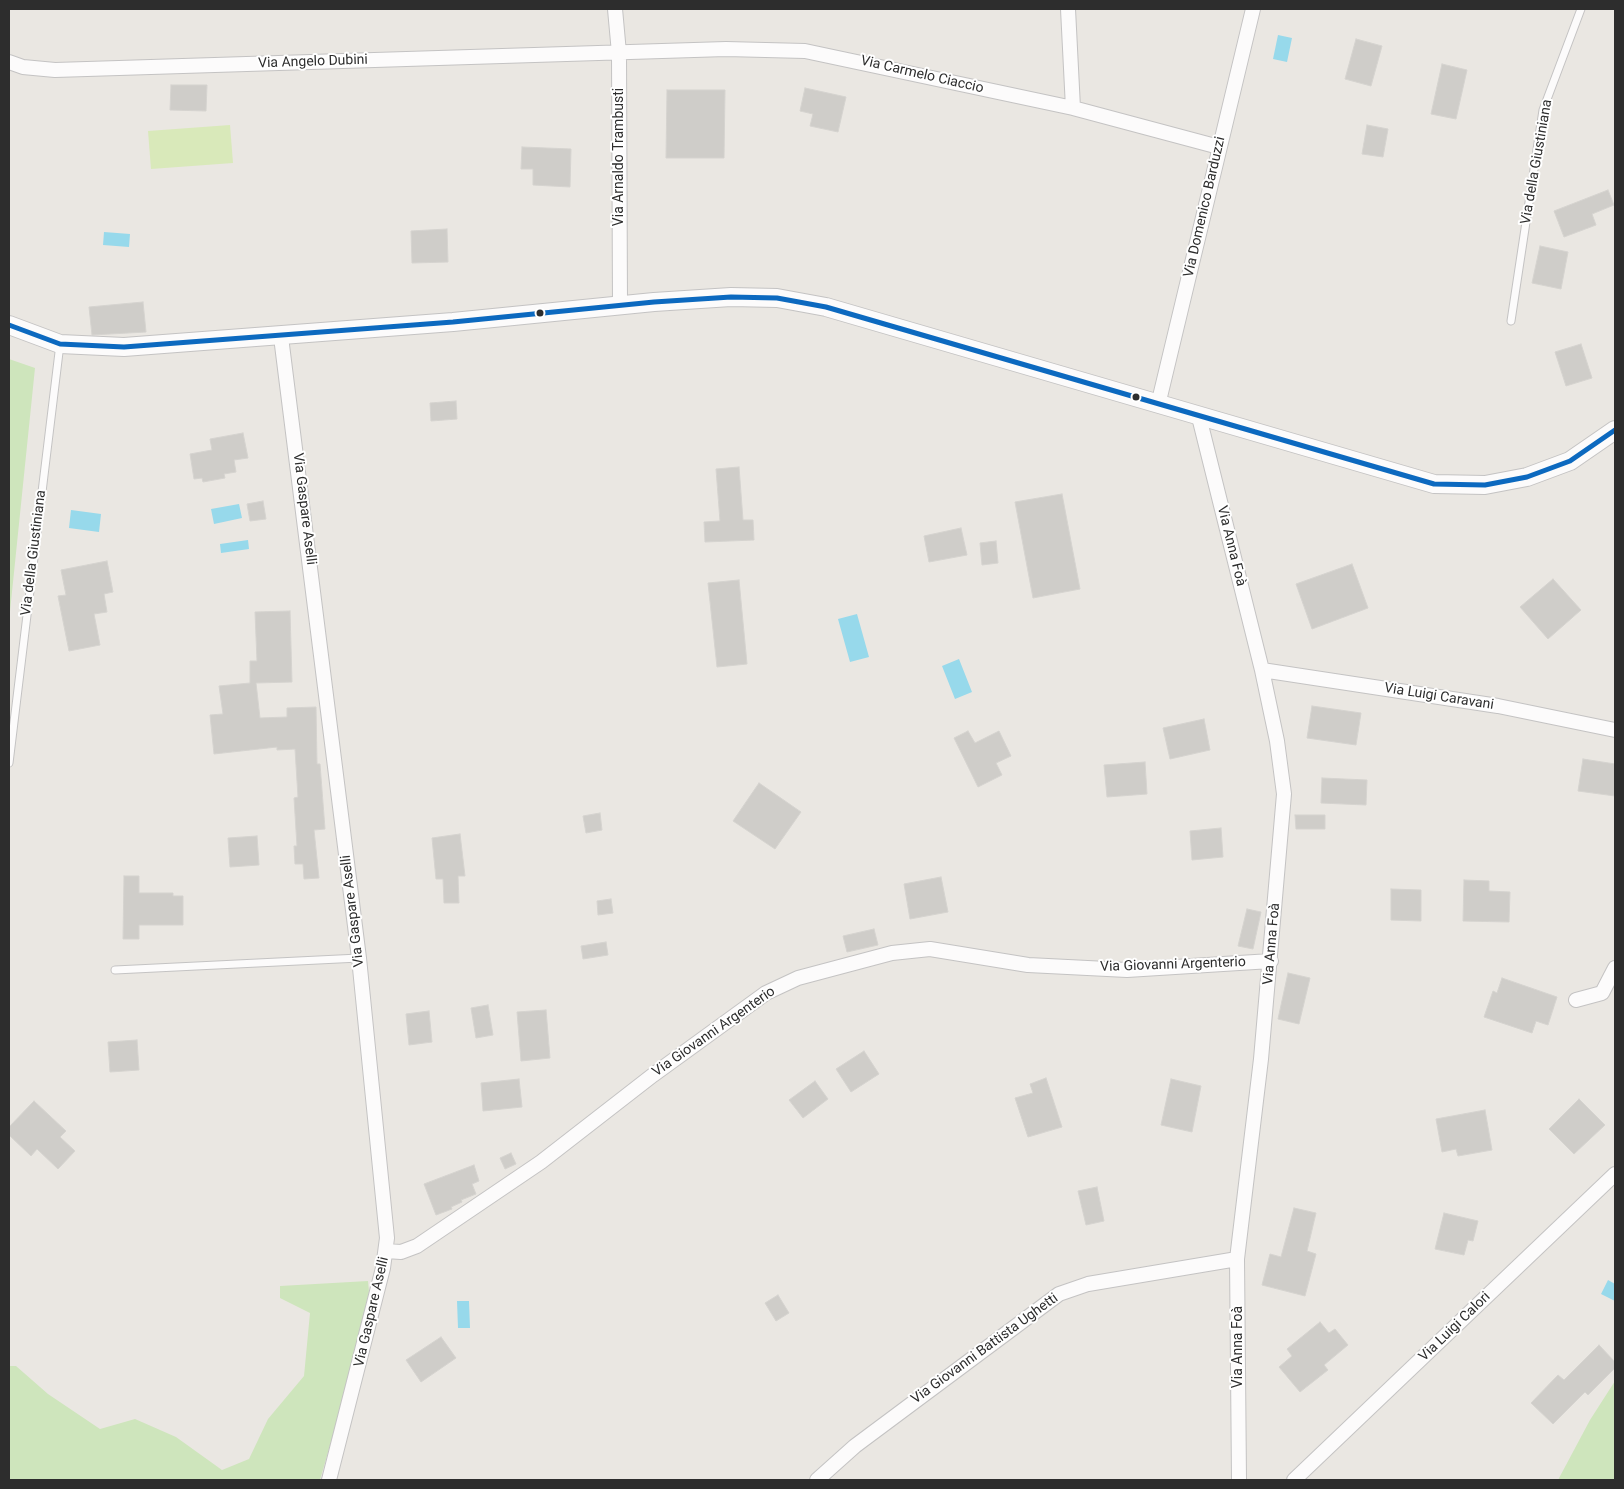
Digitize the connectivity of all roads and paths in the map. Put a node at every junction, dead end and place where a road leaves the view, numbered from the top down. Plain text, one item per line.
1 (616, 9) edge
2 (1068, 9) edge
3 (1253, 9) edge
4 (1581, 9) edge
5 (619, 53) junction
6 (9, 62) edge
7 (1073, 108) junction
8 (1219, 147) junction
9 (620, 306) junction
10 (1511, 321) dead end
11 (9, 325) edge
12 (281, 336) junction
13 (60, 344) junction
14 (1158, 405) junction
15 (1199, 417) junction
16 (1615, 430) edge
17 (1262, 670) junction
18 (1615, 730) edge
19 (9, 763) edge
20 (359, 958) junction
21 (1271, 961) junction
22 (1615, 968) edge
23 (115, 970) dead end
24 (1576, 1000) dead end
25 (1615, 1174) edge
26 (386, 1251) junction
27 (1237, 1259) junction
28 (329, 1480) edge
29 (816, 1480) edge
30 (1239, 1480) edge
31 (1294, 1480) edge

1 - 5 street, Via Arnaldo Trambusti
2 - 7 street
3 - 8 street, Via Domenico Barduzzi
4 - 10 lane, Via della Giustiniana
5 - 6 street, Via Angelo Dubini
5 - 7 street, Via Carmelo Ciaccio
5 - 9 street, Via Arnaldo Trambusti
7 - 8 street, Via Carmelo Ciaccio
8 - 14 street, Via Domenico Barduzzi
9 - 12 street
9 - 14 street
11 - 13 street
12 - 13 street
12 - 20 street, Via Gaspare Aselli
13 - 19 lane, Via della Giustiniana
14 - 15 street
15 - 16 street
15 - 17 street, Via Anna Foà
17 - 18 street, Via Luigi Caravani
17 - 21 street, Via Anna Foà
20 - 23 lane
20 - 26 street, Via Gaspare Aselli
21 - 26 street, Via Giovanni Argenterio
21 - 27 street, Via Anna Foà
22 - 24 street
25 - 31 street, Via Luigi Calori
26 - 28 street, Via Gaspare Aselli
27 - 29 street, Via Giovanni Battista Ughetti
27 - 30 street, Via Anna Foà

